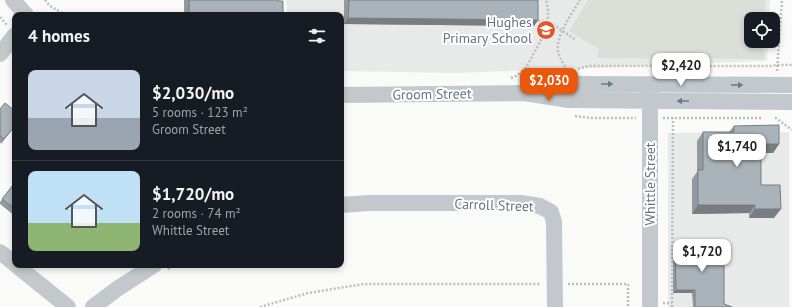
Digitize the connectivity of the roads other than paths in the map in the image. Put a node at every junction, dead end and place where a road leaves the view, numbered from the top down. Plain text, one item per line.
1 (13, 0) edge
2 (23, 12) edge
3 (12, 39) edge
4 (0, 54) edge
5 (650, 84) junction
6 (792, 85) edge
7 (524, 93) junction
8 (344, 95) edge
9 (650, 101) junction
10 (792, 102) edge
11 (344, 205) edge
12 (0, 252) edge
13 (12, 261) edge
14 (21, 268) edge
15 (149, 268) edge
16 (68, 307) edge
17 (93, 307) edge
18 (555, 307) edge
19 (650, 307) edge

1 - 2 street
3 - 4 street
5 -> 6 street, Groom Street
7 -> 5 street, Groom Street
5 - 9 street, Whittle Street
7 - 8 street, Groom Street
7 - 9 street, Groom Street
10 -> 9 street, Groom Street
9 - 19 street, Whittle Street
11 - 18 street, Carroll Street
12 - 13 street
14 - 16 street
15 - 17 street

